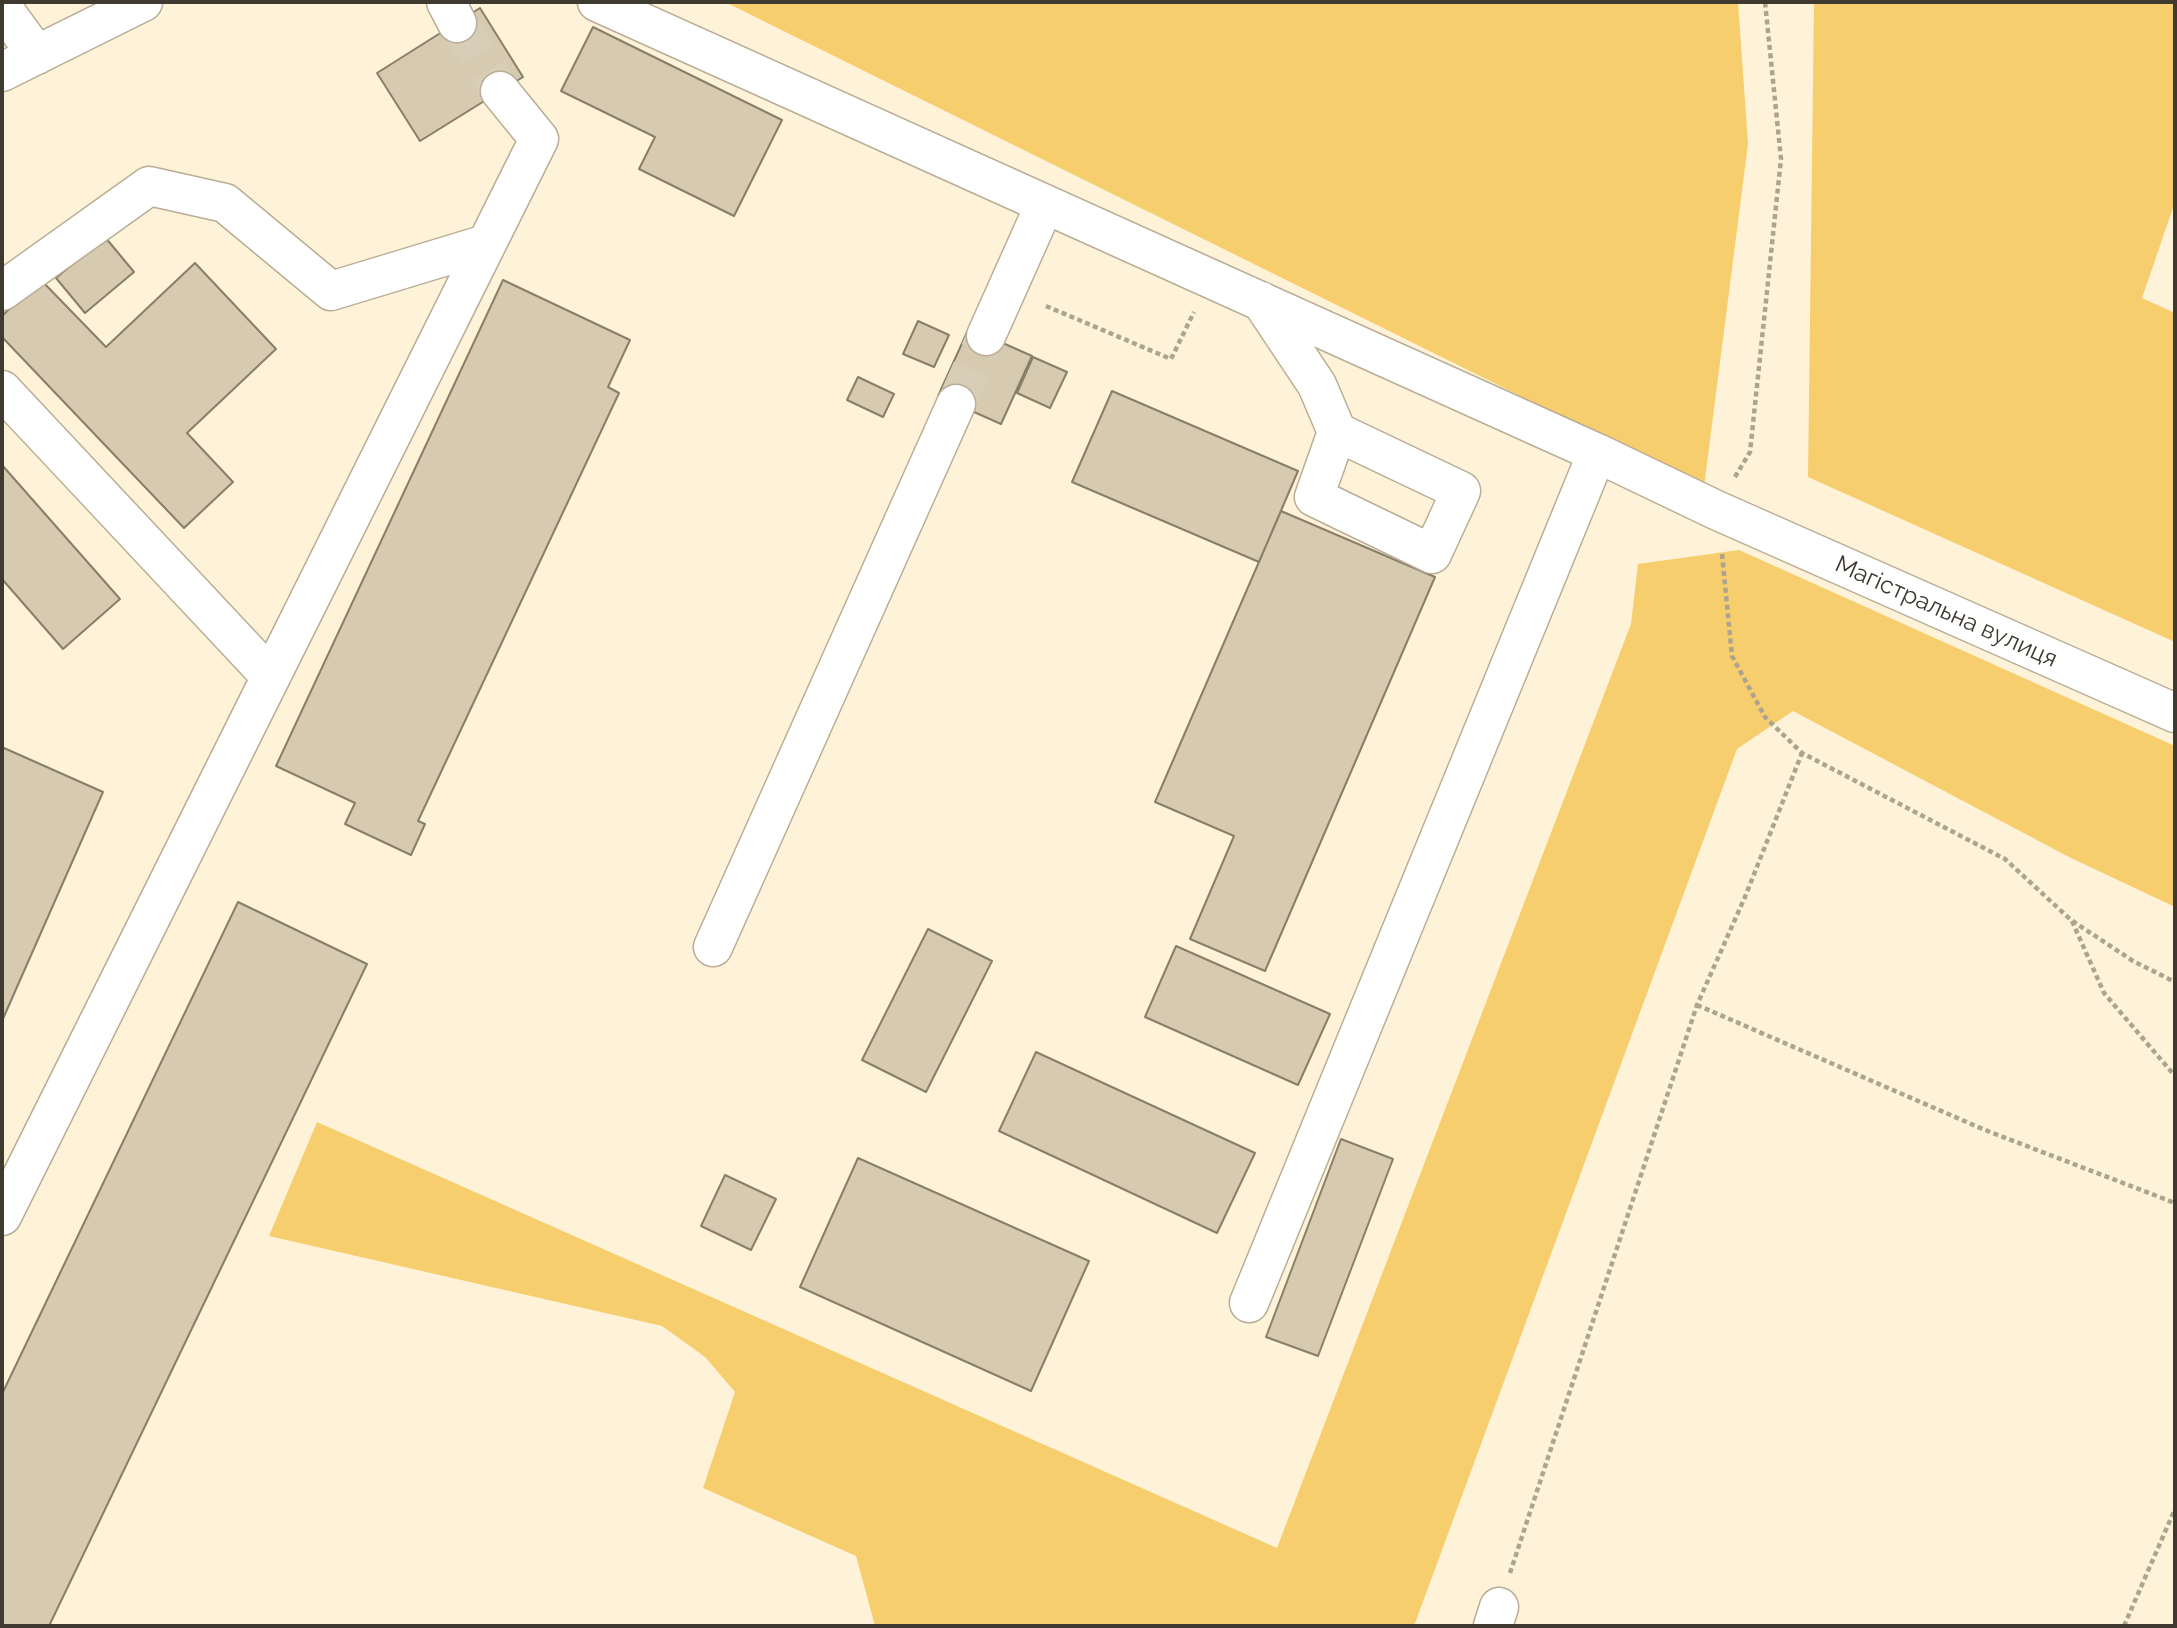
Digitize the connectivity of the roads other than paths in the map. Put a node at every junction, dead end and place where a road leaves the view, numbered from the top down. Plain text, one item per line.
1 (143, 2) edge
2 (597, 2) edge
3 (2, 8) edge
4 (37, 55) junction
5 (2, 72) edge
6 (500, 91) tunnel mouth
7 (1045, 204) junction
8 (486, 244) junction
9 (2, 291) edge
10 (1261, 301) junction
11 (986, 336) tunnel mouth
12 (2, 390) edge
13 (956, 404) tunnel mouth
14 (1337, 432) dead end
15 (1597, 453) junction
16 (271, 677) junction
17 (2175, 713) edge
18 (713, 947) dead end
19 (2, 1216) edge
20 (1249, 1303) dead end

1 - 4 street
2 - 7 street, Магістральна вулиця
3 - 4 street
4 - 5 street
6 - 8 street
7 - 10 street, Магістральна вулиця
7 - 11 street
8 - 9 street
8 - 16 street
10 - 14 street
10 - 15 street, Магістральна вулиця
12 - 16 street
13 - 18 street
15 - 17 street, Магістральна вулиця
15 - 20 street
16 - 19 street

